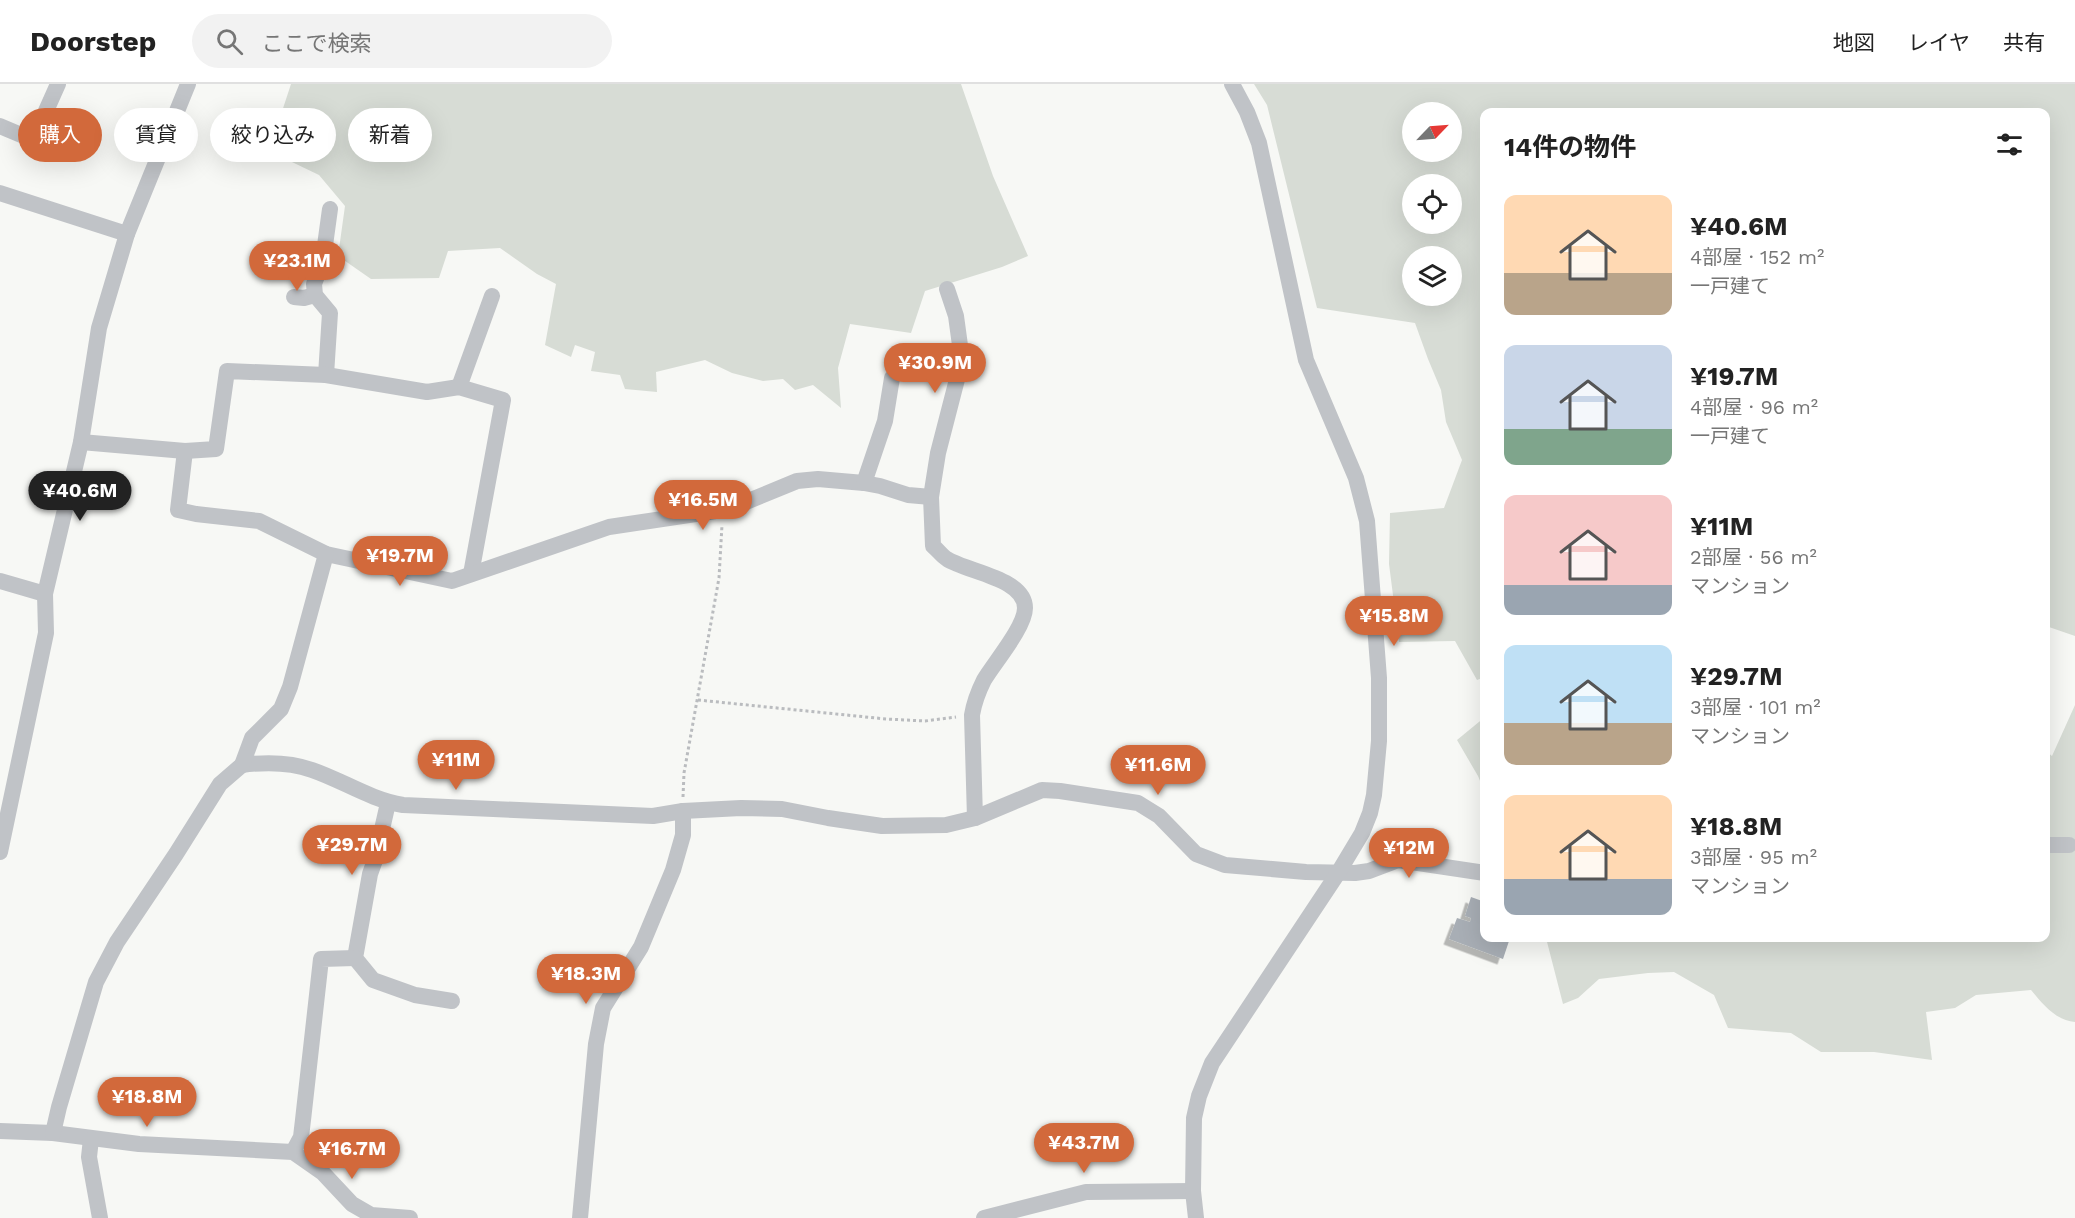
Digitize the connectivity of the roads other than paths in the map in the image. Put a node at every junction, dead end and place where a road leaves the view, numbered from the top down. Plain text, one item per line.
1 (58, 84) edge
2 (188, 84) edge
3 (1232, 84) edge
4 (0, 126) edge
5 (0, 193) edge
6 (330, 209) dead end
7 (127, 234) junction
8 (946, 289) dead end
9 (315, 296) junction
10 (492, 296) dead end
11 (294, 297) dead end
12 (326, 375) junction
13 (892, 378) dead end
14 (459, 387) junction
15 (81, 442) junction
16 (185, 451) junction
17 (864, 483) junction
18 (931, 497) junction
19 (326, 554) junction
20 (471, 574) junction
21 (0, 581) edge
22 (45, 594) junction
23 (243, 765) junction
24 (388, 803) junction
25 (682, 811) junction
26 (975, 818) junction
27 (2050, 845) edge
28 (2069, 845) dead end
29 (0, 852) edge
30 (1480, 872) edge
31 (1338, 873) junction
32 (355, 958) junction
33 (452, 1001) dead end
34 (0, 1131) edge
35 (53, 1132) junction
36 (91, 1139) junction
37 (293, 1152) junction
38 (1193, 1191) junction
39 (353, 1211) edge
40 (99, 1218) edge
41 (410, 1218) edge
42 (580, 1218) edge
43 (984, 1218) edge
44 (1196, 1218) edge

1 - 4 street
2 - 7 street
3 - 31 street
5 - 7 street
6 - 9 street
7 - 15 street
8 - 18 street
9 - 11 street
9 - 12 street
10 - 14 street
12 - 14 street
12 - 16 street
13 - 17 street
14 - 20 street
15 - 16 street
15 - 22 street
16 - 19 street
17 - 18 street
17 - 20 street
18 - 26 street
19 - 20 street
19 - 23 street
21 - 22 street
22 - 29 street
23 - 24 street
23 - 35 street
24 - 25 street
24 - 32 street
25 - 26 street
25 - 42 street
26 - 31 street
27 - 28 street
30 - 31 street
31 - 38 street
32 - 33 street
32 - 37 street
34 - 35 street
35 - 36 street
36 - 37 street
36 - 40 street
37 - 39 street
38 - 43 street
38 - 44 street
39 - 41 street

